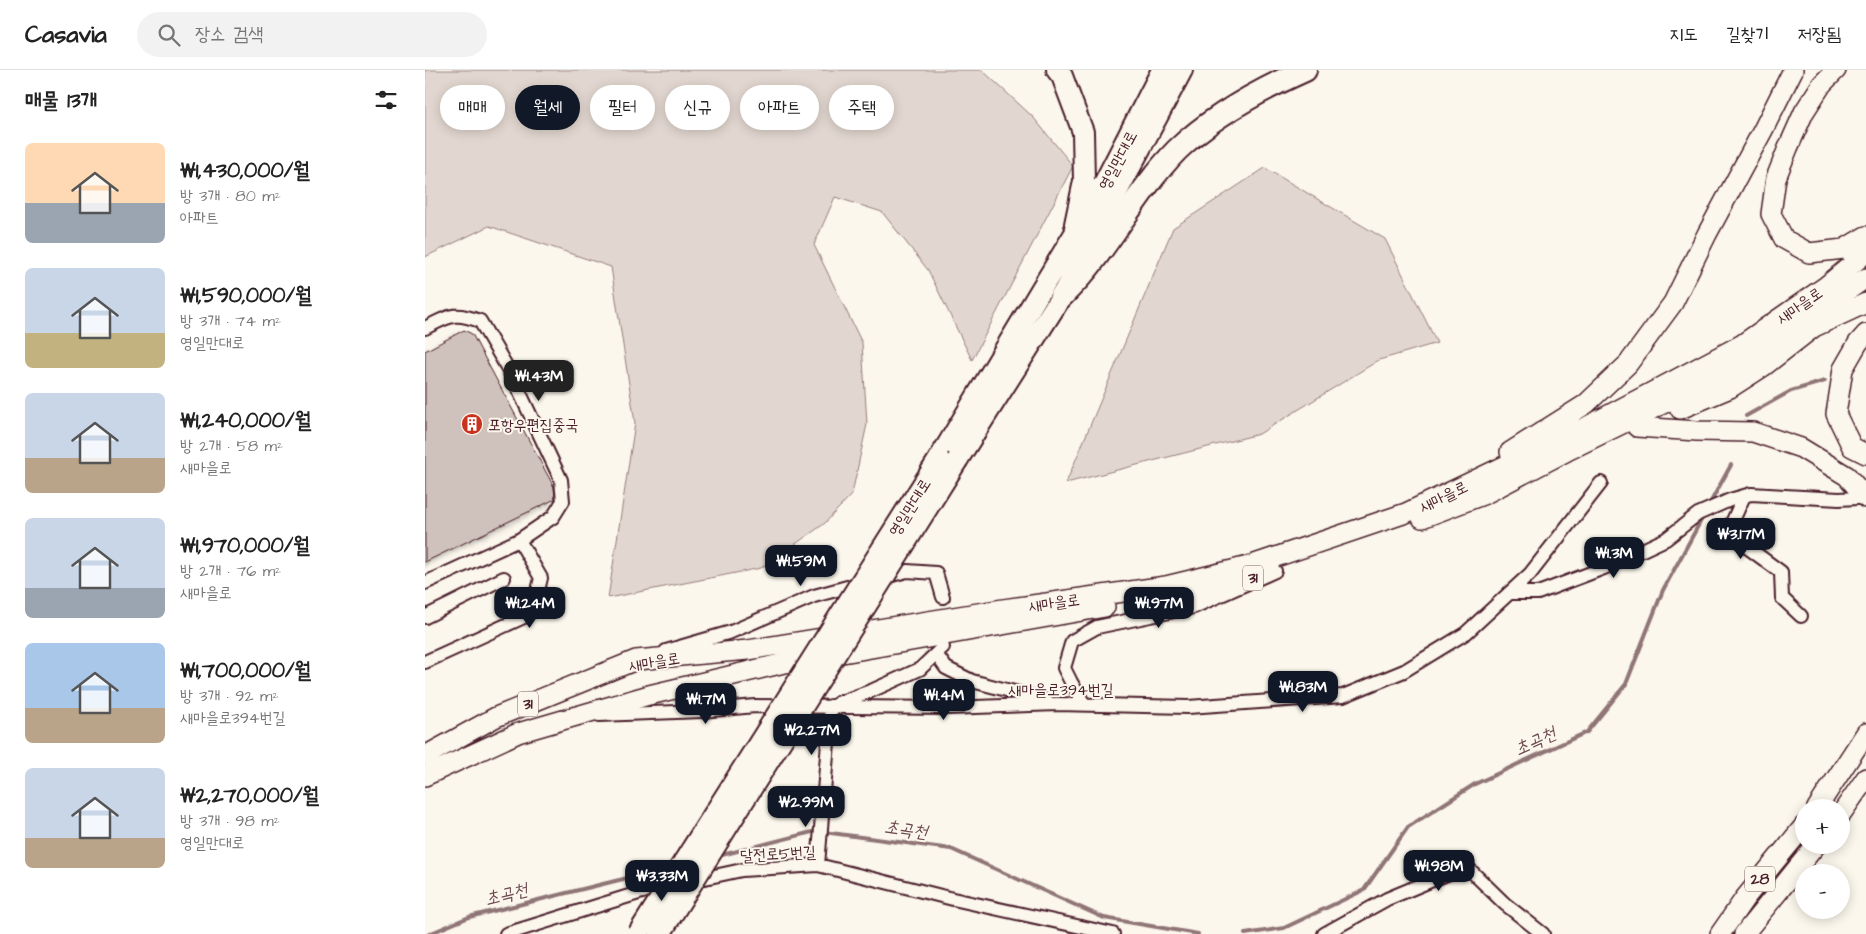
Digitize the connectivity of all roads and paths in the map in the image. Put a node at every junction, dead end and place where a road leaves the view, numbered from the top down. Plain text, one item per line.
1 (1057, 70) edge
2 (1162, 70) edge
3 (1182, 70) edge
4 (1305, 70) edge
5 (1793, 70) edge
6 (1836, 70) edge
7 (1866, 236) edge
8 (1073, 238) junction
9 (1866, 253) edge
10 (1866, 278) edge
11 (1061, 297) junction
12 (1866, 303) edge
13 (425, 328) edge
14 (1866, 334) edge
15 (1637, 426) junction
16 (1567, 451) junction
17 (1866, 454) edge
18 (949, 459) junction
19 (1601, 482) dead end
20 (1744, 496) junction
21 (1861, 498) edge
22 (1407, 513) junction
23 (519, 540) junction
24 (1275, 571) junction
25 (505, 578) dead end
26 (425, 583) edge
27 (1509, 593) junction
28 (943, 597) dead end
29 (1801, 616) dead end
30 (425, 617) edge
31 (636, 660) junction
32 (425, 662) edge
33 (1057, 704) junction
34 (1084, 704) junction
35 (831, 706) junction
36 (581, 716) junction
37 (1866, 733) edge
38 (1866, 743) edge
39 (425, 756) edge
40 (425, 776) edge
41 (1866, 778) edge
42 (1866, 785) edge
43 (1824, 799) edge
44 (1825, 799) edge
45 (1850, 802) edge
46 (1850, 804) edge
47 (1795, 837) edge
48 (1809, 854) edge
49 (817, 865) junction
50 (506, 934) edge
51 (638, 934) edge
52 (660, 934) edge
53 (1113, 934) edge
54 (1324, 934) edge
55 (1543, 934) edge
56 (1720, 934) edge
57 (1743, 934) edge

1 - 8 highway
2 - 8 highway, 영일만대로
3 - 11 highway, 영일만대로
4 - 11 highway
5 - 22 main road
6 - 7 main road
8 - 18 highway, 영일만대로
9 - 22 main road, 새마을로 / 31
10 - 16 main road, 새마을로 / 31
11 - 18 highway, 영일만대로
12 - 15 main road
13 - 23 street
14 - 17 main road
15 - 16 main road
15 - 21 main road
16 - 24 main road, 새마을로 / 31
18 - 51 highway, 영일만대로, bridge
18 - 52 highway, 영일만대로, bridge
19 - 27 street, 새마을로394번길
20 - 21 street
20 - 27 street
20 - 29 street
22 - 31 main road, 새마을로 / 31
23 - 26 street
23 - 32 street
24 - 34 street
24 - 36 main road, 새마을로 / 31
25 - 30 street
27 - 34 street, 새마을로394번길
28 - 31 street
31 - 39 main road, 새마을로 / 31
33 - 34 street, 새마을로394번길
33 - 35 street, 새마을로394번길
33 - 35 street
35 - 36 street, 새마을로394번길
35 - 49 street
36 - 40 main road, 새마을로 / 31
37 - 43 main road
38 - 44 main road
41 - 45 main road
42 - 46 main road
47 - 56 main road, 28
48 - 57 main road
49 - 50 street, 달전로5번길
49 - 53 street, 달전로5번길
54 - 55 street

